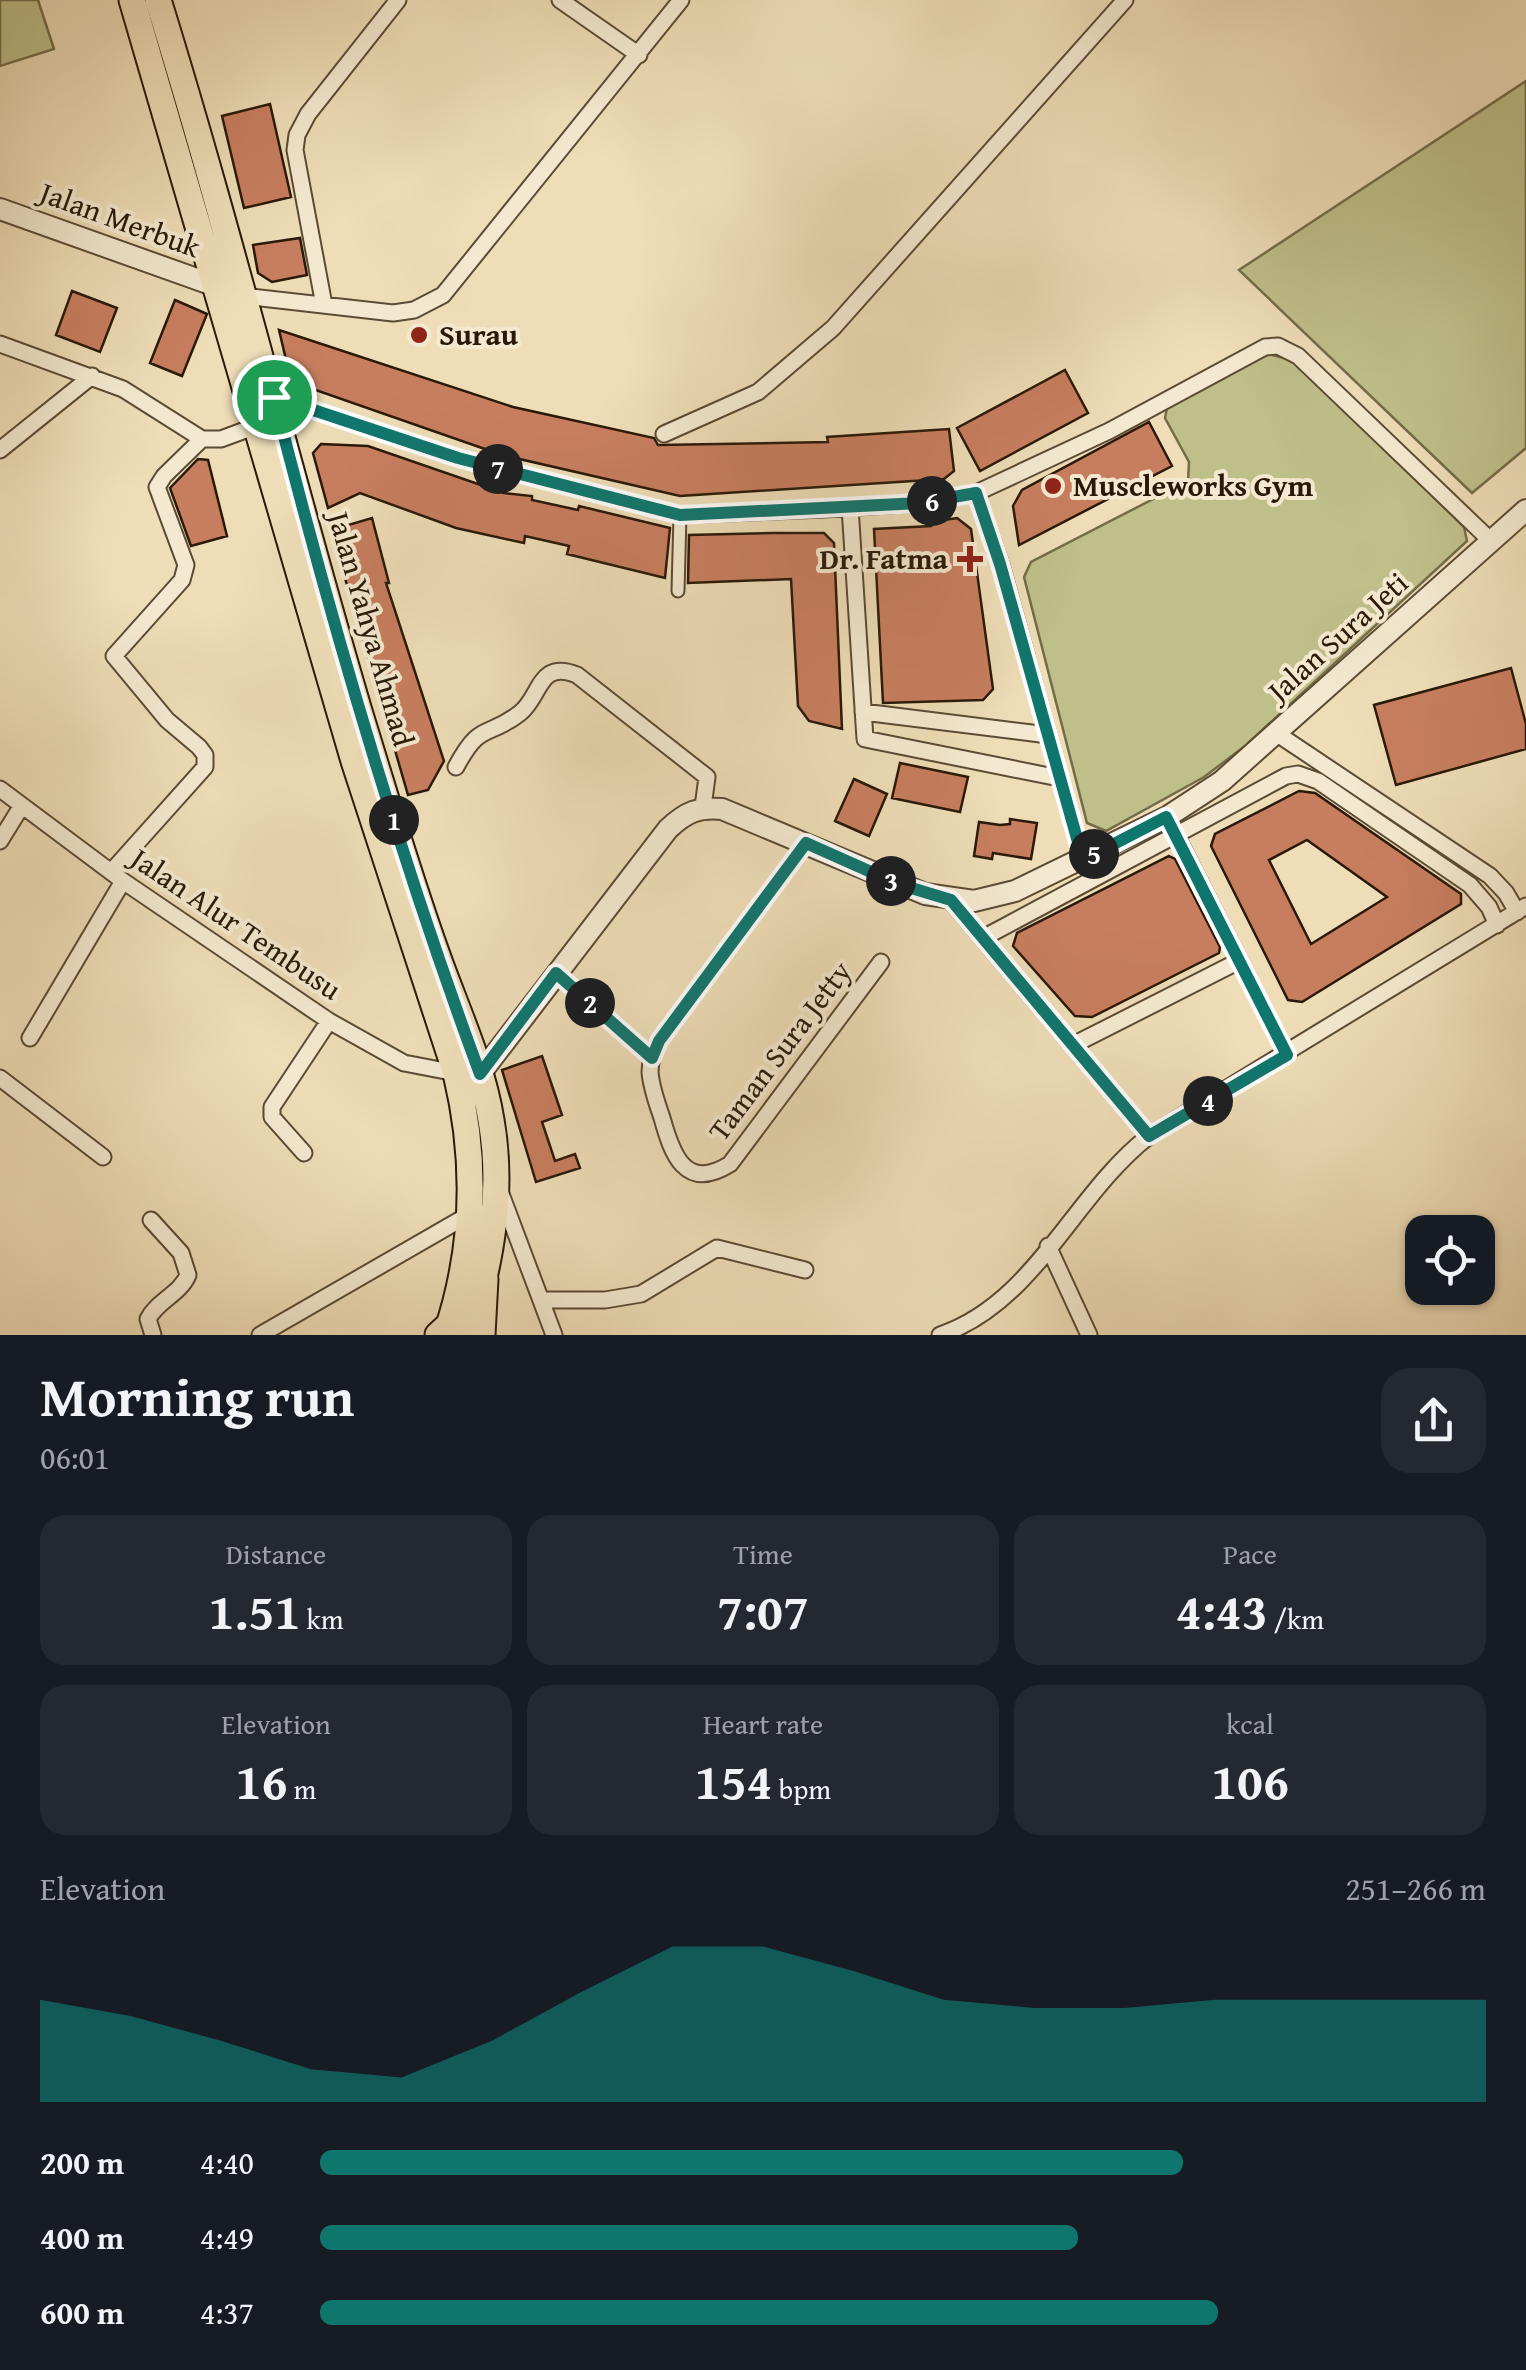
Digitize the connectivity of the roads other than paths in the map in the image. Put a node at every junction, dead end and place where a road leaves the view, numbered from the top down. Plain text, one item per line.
1 (132, 0) edge
2 (158, 0) edge
3 (398, 0) edge
4 (560, 0) edge
5 (680, 0) edge
6 (1124, 0) edge
7 (639, 55) junction
8 (0, 208) edge
9 (231, 292) junction
10 (324, 305) junction
11 (0, 344) edge
12 (92, 376) junction
13 (274, 397) junction
14 (256, 426) junction
15 (664, 434) dead end
16 (202, 439) junction
17 (0, 450) edge
18 (976, 493) junction
19 (850, 507) junction
20 (1526, 510) edge
21 (680, 515) junction
22 (1490, 540) junction
23 (678, 591) dead end
24 (863, 712) junction
25 (1276, 733) junction
26 (1048, 734) junction
27 (456, 766) dead end
28 (1059, 778) junction
29 (0, 789) edge
30 (21, 807) junction
31 (703, 808) junction
32 (1166, 817) junction
33 (1176, 837) junction
34 (0, 841) edge
35 (806, 843) junction
36 (1083, 860) junction
37 (117, 876) junction
38 (951, 900) junction
39 (1521, 909) edge
40 (1496, 925) junction
41 (982, 938) junction
42 (881, 962) dead end
43 (1240, 962) junction
44 (556, 973) junction
45 (329, 1021) junction
46 (30, 1038) dead end
47 (1073, 1046) junction
48 (1287, 1055) junction
49 (652, 1058) junction
50 (468, 1073) junction
51 (2, 1083) edge
52 (1149, 1136) junction
53 (304, 1154) dead end
54 (102, 1157) dead end
55 (496, 1179) junction
56 (470, 1214) junction
57 (150, 1220) dead end
58 (1048, 1246) junction
59 (805, 1270) dead end
60 (485, 1279) junction
61 (541, 1300) junction
62 (451, 1332) edge
63 (153, 1335) edge
64 (260, 1335) edge
65 (482, 1335) edge
66 (554, 1335) edge
67 (940, 1335) edge
68 (1089, 1335) edge

1 - 9 main road, Jalan Yahya Ahmad
2 - 9 main road, Jalan Yahya Ahmad
3 - 10 street
4 - 7 street
5 - 7 street
6 - 15 street
7 - 10 street
8 - 9 street, Jalan Merbuk
9 - 10 street
9 - 13 main road, Jalan Yahya Ahmad
9 - 14 main road, Jalan Yahya Ahmad
11 - 12 street
12 - 16 street
12 - 17 street
13 - 21 street
13 - 50 main road, Jalan Yahya Ahmad
14 - 16 street
14 - 50 main road, Jalan Yahya Ahmad
16 - 37 street
18 - 19 street
18 - 22 street
18 - 26 street
19 - 21 street
19 - 24 street
20 - 22 street, Jalan Sura Jeti
21 - 23 street
22 - 25 street, Jalan Sura Jeti
24 - 26 street
24 - 28 street
25 - 32 street, Jalan Sura Jeti
25 - 39 street
26 - 28 street
27 - 31 street
28 - 36 street
29 - 30 street, Jalan Alur Tembusu
30 - 34 street
30 - 37 street, Jalan Alur Tembusu
31 - 35 street
31 - 44 street
32 - 33 street
32 - 36 street, Jalan Sura Jeti
33 - 40 street
33 - 41 street
33 - 43 street
35 - 38 street
35 - 49 street
36 - 38 street, Jalan Sura Jeti
37 - 45 street, Jalan Alur Tembusu
37 - 46 street
38 - 41 street
39 - 40 street
40 - 48 street
41 - 47 street
42 - 49 street, Taman Sura Jetty
43 - 47 street
43 - 48 street
44 - 49 street
44 - 50 street
45 - 50 street, Jalan Alur Tembusu
45 - 53 street
47 - 52 street
48 - 52 street
50 - 55 main road, Jalan Yahya Ahmad
50 - 56 main road, Jalan Yahya Ahmad
51 - 54 street
52 - 58 street
55 - 60 main road, Jalan Yahya Ahmad
55 - 61 street
56 - 62 main road, Jalan Yahya Ahmad
56 - 64 street
57 - 63 street
58 - 67 street
58 - 68 street
59 - 61 street
60 - 62 main road, Jalan Yahya Ahmad
60 - 65 main road
61 - 66 street

